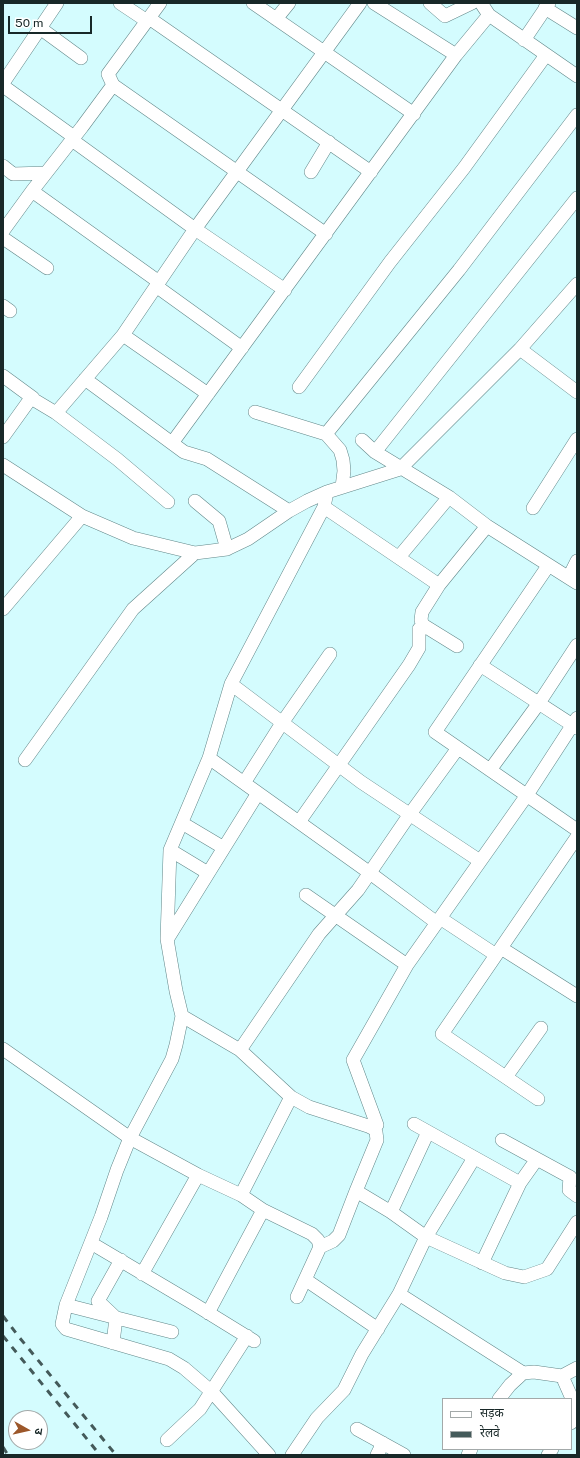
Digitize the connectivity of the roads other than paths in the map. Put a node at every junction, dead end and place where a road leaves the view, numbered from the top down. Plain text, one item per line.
1 (57, 3) edge
2 (120, 3) edge
3 (160, 3) edge
4 (253, 3) edge
5 (289, 3) edge
6 (360, 3) edge
7 (374, 3) edge
8 (430, 3) edge
9 (472, 3) edge
10 (481, 3) edge
11 (547, 5) edge
12 (489, 15) junction
13 (148, 19) junction
14 (276, 19) junction
15 (40, 28) junction
16 (577, 28) edge
17 (524, 40) junction
18 (324, 52) junction
19 (456, 55) junction
20 (546, 55) junction
21 (81, 58) dead end
22 (577, 76) edge
23 (3, 83) edge
24 (113, 85) junction
25 (3, 86) edge
26 (282, 109) junction
27 (414, 114) junction
28 (577, 115) edge
29 (73, 139) junction
30 (329, 142) junction
31 (3, 166) edge
32 (238, 171) junction
33 (311, 172) dead end
34 (371, 172) junction
35 (46, 173) junction
36 (32, 191) junction
37 (577, 198) edge
38 (195, 229) junction
39 (3, 231) edge
40 (326, 234) junction
41 (3, 238) edge
42 (47, 268) dead end
43 (158, 284) junction
44 (577, 284) edge
45 (284, 290) junction
46 (123, 335) junction
47 (242, 348) junction
48 (520, 349) junction
49 (3, 376) edge
50 (85, 379) junction
51 (299, 387) dead end
52 (577, 392) edge
53 (208, 394) junction
54 (33, 398) junction
55 (255, 412) dead end
56 (56, 413) junction
57 (326, 434) junction
58 (3, 437) edge
59 (577, 439) edge
60 (362, 440) dead end
61 (172, 443) junction
62 (375, 452) junction
63 (3, 465) edge
64 (400, 468) junction
65 (342, 487) junction
66 (327, 492) junction
67 (449, 498) junction
68 (195, 501) dead end
69 (168, 502) dead end
70 (324, 506) junction
71 (533, 508) dead end
72 (289, 511) junction
73 (82, 516) junction
74 (487, 526) junction
75 (227, 549) junction
76 (195, 553) junction
77 (399, 557) junction
78 (577, 561) edge
79 (548, 566) junction
80 (573, 580) edge
81 (439, 585) junction
82 (3, 609) edge
83 (423, 625) junction
84 (457, 646) dead end
85 (577, 646) edge
86 (330, 654) dead end
87 (480, 665) junction
88 (231, 684) junction
89 (539, 703) junction
90 (282, 723) junction
91 (576, 724) edge
92 (458, 748) junction
93 (209, 758) junction
94 (25, 760) dead end
95 (339, 765) junction
96 (490, 770) junction
97 (244, 783) junction
98 (258, 793) junction
99 (527, 795) junction
100 (410, 814) junction
101 (298, 822) junction
102 (182, 823) junction
103 (577, 830) edge
104 (577, 837) edge
105 (224, 848) junction
106 (170, 850) junction
107 (480, 861) junction
108 (370, 872) junction
109 (208, 873) junction
110 (306, 895) dead end
111 (337, 916) junction
112 (438, 920) junction
113 (167, 939) junction
114 (499, 951) junction
115 (407, 965) junction
116 (577, 996) edge
117 (182, 1016) junction
118 (541, 1028) dead end
119 (3, 1049) edge
120 (240, 1050) junction
121 (506, 1077) junction
122 (291, 1097) junction
123 (538, 1099) dead end
124 (414, 1124) dead end
125 (377, 1125) dead end
126 (428, 1132) junction
127 (130, 1138) junction
128 (502, 1140) dead end
129 (474, 1158) junction
130 (537, 1159) junction
131 (198, 1175) junction
132 (520, 1183) junction
133 (356, 1191) junction
134 (241, 1195) junction
135 (577, 1196) edge
136 (263, 1210) junction
137 (390, 1212) junction
138 (577, 1222) edge
139 (426, 1237) junction
140 (91, 1244) junction
141 (320, 1247) junction
142 (121, 1260) junction
143 (482, 1263) junction
144 (142, 1274) junction
145 (306, 1280) junction
146 (399, 1294) junction
147 (297, 1297) dead end
148 (66, 1305) junction
149 (208, 1313) junction
150 (116, 1318) junction
151 (378, 1329) junction
152 (172, 1332) dead end
153 (113, 1343) junction
154 (577, 1368) edge
155 (523, 1373) junction
156 (562, 1376) junction
157 (212, 1392) junction
158 (501, 1398) edge
159 (572, 1398) edge
160 (572, 1399) edge
161 (577, 1410) edge
162 (357, 1429) dead end
163 (167, 1440) dead end
164 (383, 1443) junction
165 (269, 1455) edge
166 (292, 1455) edge
167 (377, 1455) edge
168 (404, 1455) edge

1 - 15 street
2 - 13 street
3 - 13 street
4 - 14 street
5 - 14 street
6 - 18 street
7 - 19 street
8 - 9 street
10 - 12 street
11 - 16 street
11 - 17 street
12 - 17 street
12 - 19 street
13 - 24 street
13 - 26 street
14 - 18 street
15 - 21 street
15 - 23 street
17 - 20 street
18 - 26 street
18 - 27 street
19 - 27 street
20 - 22 street
20 - 51 street
24 - 29 street
24 - 32 street
25 - 29 street
26 - 30 street
26 - 32 street
27 - 34 street
28 - 57 street
29 - 35 street
29 - 38 street
30 - 33 street
30 - 34 street
31 - 35 street
32 - 38 street
32 - 40 street
34 - 40 street
35 - 36 street
36 - 39 street
36 - 43 street
37 - 62 street
38 - 43 street
38 - 45 street
40 - 45 street
41 - 42 street
43 - 46 street
43 - 47 street
44 - 48 street
45 - 47 street
46 - 50 street
46 - 53 street
47 - 53 street
48 - 52 street
48 - 64 street
49 - 54 street
50 - 56 street
50 - 61 street
53 - 61 street
54 - 56 street
54 - 58 street
55 - 57 street
56 - 69 street
57 - 65 street
59 - 71 street
60 - 62 street
61 - 72 street
62 - 64 street
63 - 73 street
64 - 65 street
64 - 67 street
65 - 66 street
66 - 70 street
66 - 72 street
67 - 74 street
67 - 77 street
68 - 75 street
70 - 77 street
70 - 88 street
72 - 75 street
73 - 76 street
73 - 82 street
74 - 79 street
74 - 81 street
75 - 76 street
76 - 94 street
77 - 81 street
78 - 80 street
79 - 80 street
79 - 87 street
81 - 83 street
83 - 84 street
83 - 95 street
85 - 89 street
86 - 90 street
87 - 89 street
87 - 92 street
88 - 90 street
88 - 93 street
89 - 91 street
89 - 96 street
90 - 95 street
90 - 97 street
91 - 99 street
92 - 96 street
92 - 100 street
93 - 97 street
93 - 102 street
95 - 100 street
95 - 101 street
96 - 99 street
97 - 98 street
98 - 101 street
98 - 105 street
99 - 103 street
99 - 107 street
100 - 107 street
100 - 108 street
101 - 108 street
102 - 105 street
102 - 106 street
104 - 114 street
105 - 109 street
106 - 109 street
106 - 113 street
107 - 112 street
108 - 111 street
108 - 112 street
109 - 113 street
110 - 111 street
111 - 115 street
111 - 120 street
112 - 114 street
112 - 115 street
113 - 117 street
114 - 116 street
114 - 121 street
115 - 125 street
117 - 120 street
117 - 127 street
118 - 121 street
119 - 127 street
120 - 122 street
121 - 123 street
122 - 133 street
122 - 134 street
124 - 126 street
126 - 129 street
126 - 137 street
127 - 131 street
127 - 140 street
128 - 130 street
129 - 132 street
129 - 139 street
130 - 132 street
130 - 135 street
131 - 134 street
131 - 144 street
132 - 143 street
133 - 137 street
133 - 141 street
134 - 136 street
136 - 141 street
136 - 149 street
137 - 139 street
138 - 143 street
139 - 143 street
139 - 146 street
140 - 142 street
140 - 148 street
141 - 145 street
142 - 144 street
142 - 150 street
144 - 149 street
145 - 147 street
145 - 151 street
146 - 151 street
146 - 155 street
148 - 150 street
148 - 153 street
149 - 157 street
150 - 152 street
150 - 153 street
151 - 166 street
153 - 157 street
154 - 156 street
155 - 156 street
155 - 158 street
156 - 159 street
157 - 163 street
157 - 165 street
160 - 161 street
162 - 164 street
164 - 167 street
164 - 168 street

